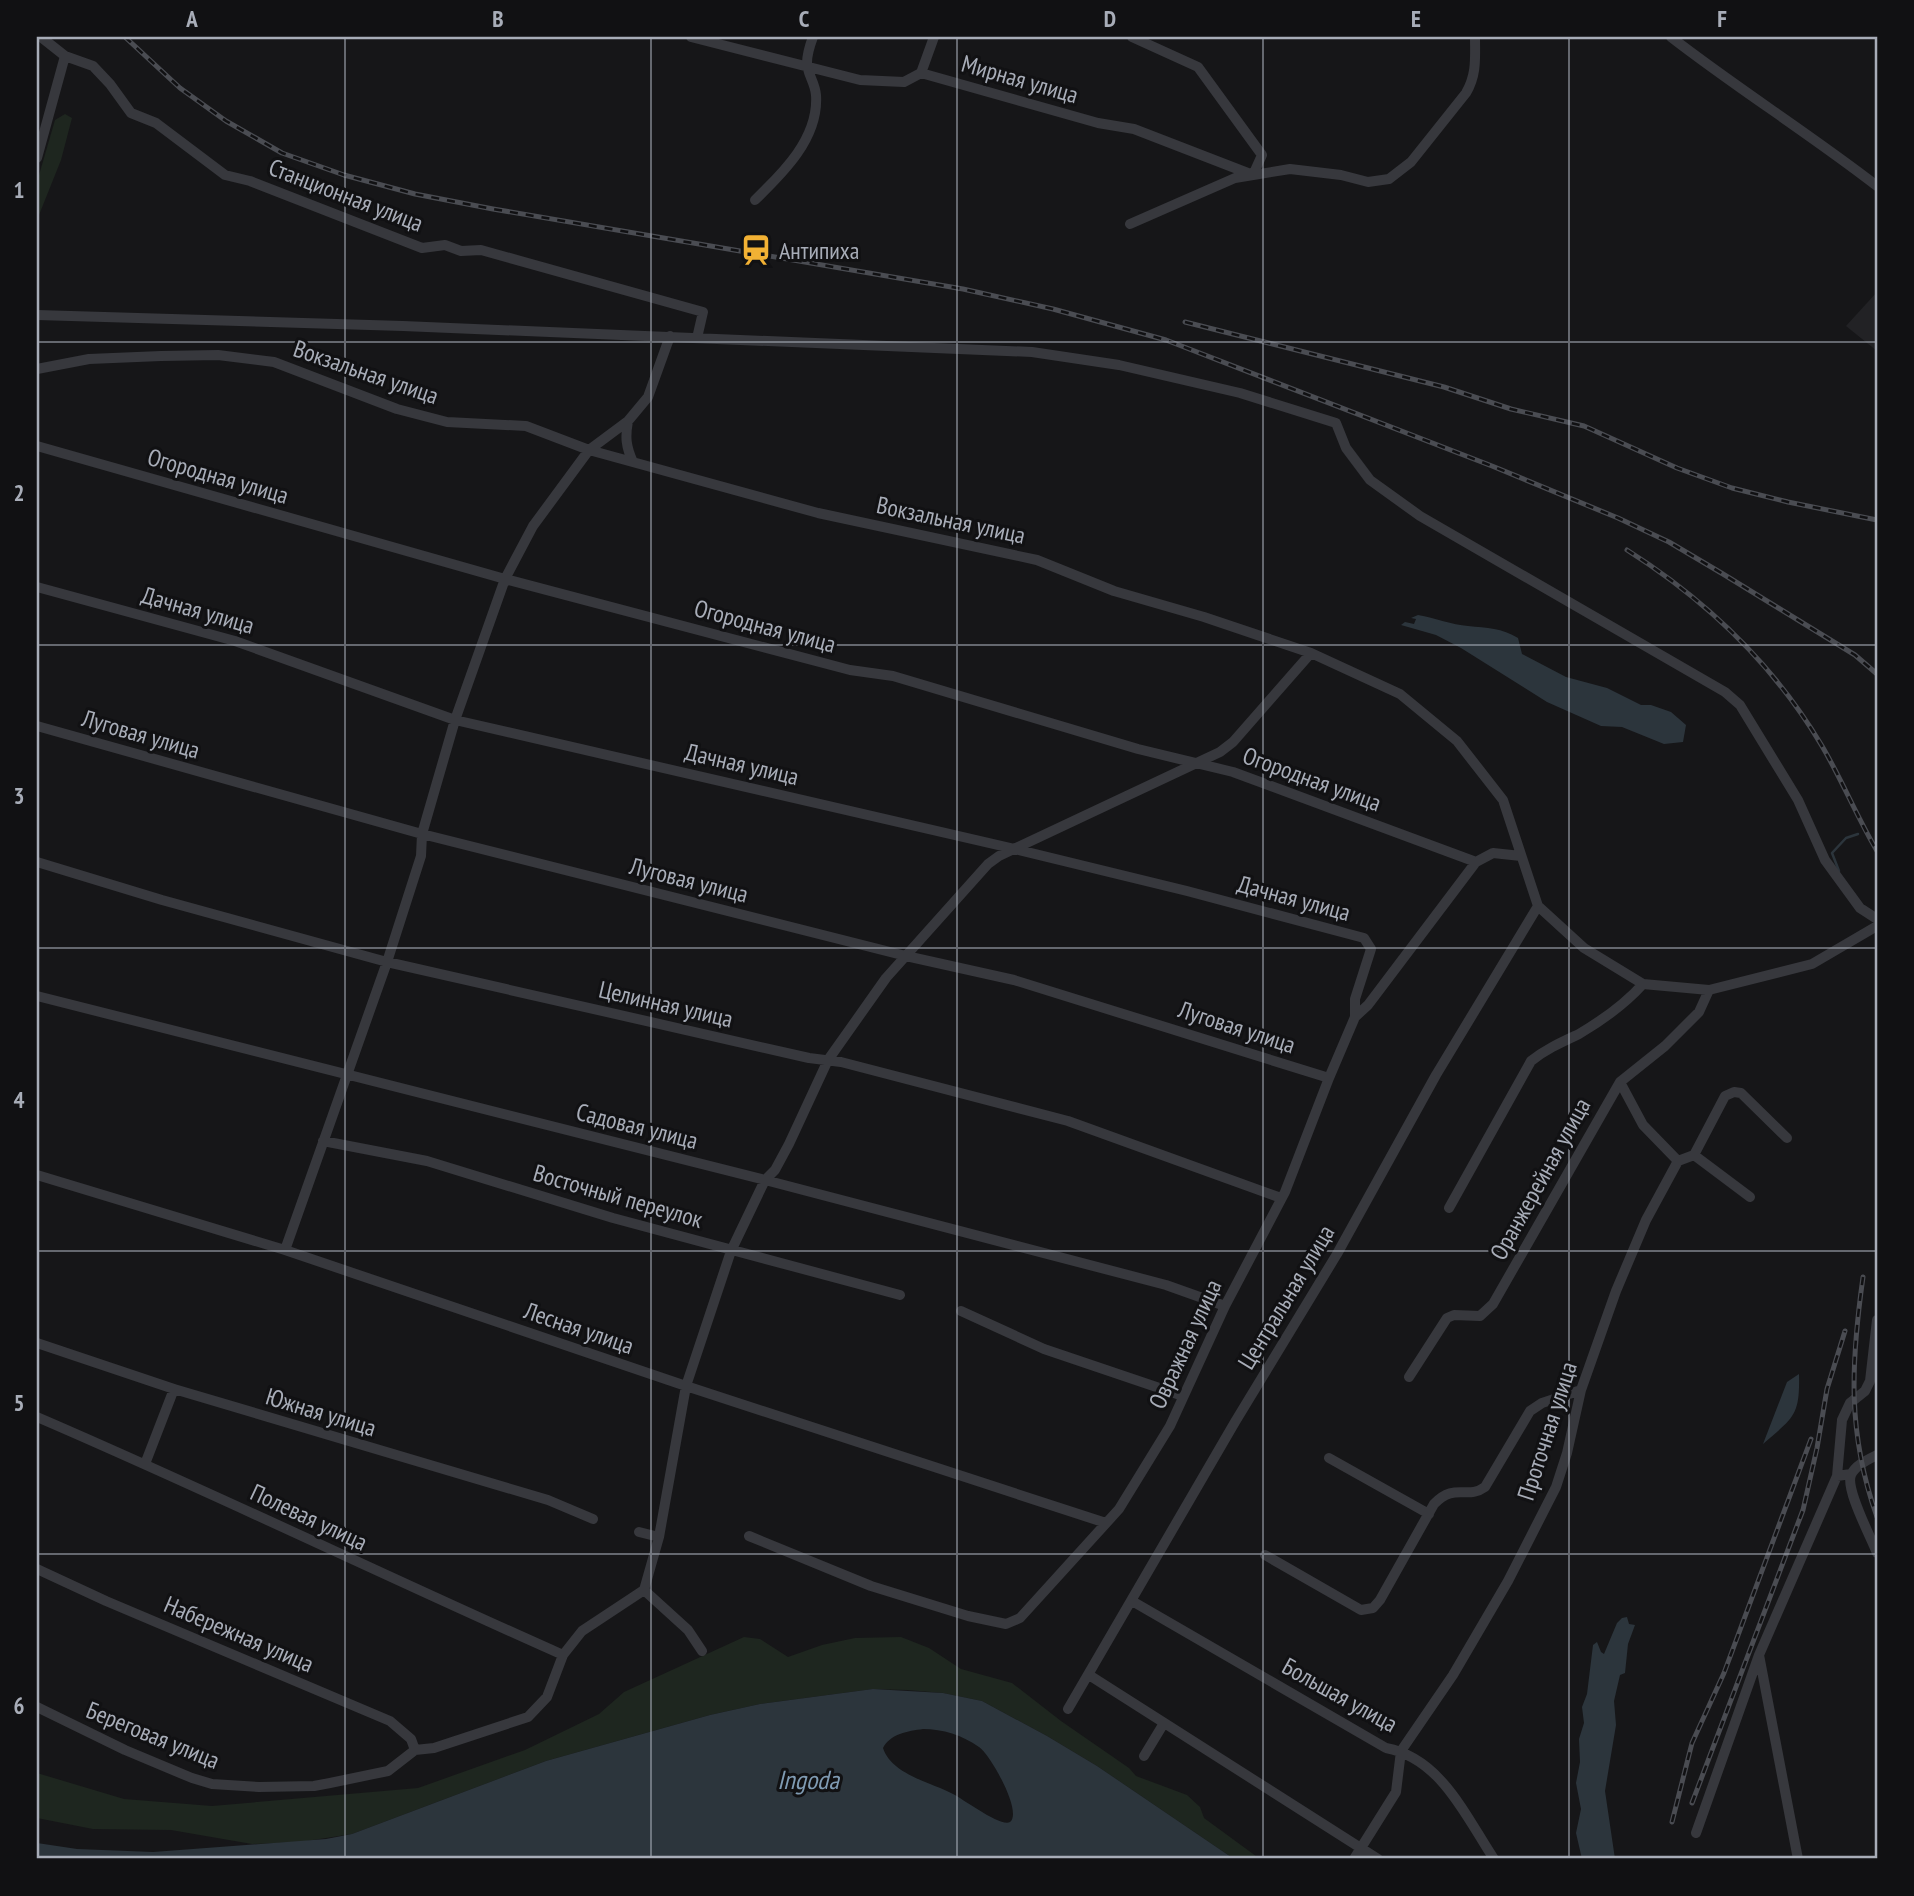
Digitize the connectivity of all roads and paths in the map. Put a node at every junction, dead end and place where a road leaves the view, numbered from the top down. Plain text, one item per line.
1 (41, 37) edge
2 (691, 37) edge
3 (813, 37) edge
4 (934, 37) edge
5 (1132, 37) edge
6 (1475, 37) edge
7 (1671, 37) edge
8 (65, 56) junction
9 (807, 67) junction
10 (921, 74) junction
11 (37, 158) edge
12 (1253, 175) junction
13 (1877, 186) edge
14 (755, 200) dead end
15 (1130, 224) dead end
16 (37, 314) edge
17 (670, 336) junction
18 (697, 338) junction
19 (37, 369) edge
20 (628, 421) junction
21 (37, 446) edge
22 (589, 450) junction
23 (633, 462) junction
24 (505, 579) junction
25 (37, 587) edge
26 (1311, 653) junction
27 (455, 720) junction
28 (37, 726) edge
29 (1197, 762) junction
30 (422, 834) junction
31 (1015, 849) junction
32 (1521, 856) junction
33 (37, 862) edge
34 (1476, 862) junction
35 (1538, 905) junction
36 (1877, 919) edge
37 (1877, 926) edge
38 (906, 956) junction
39 (387, 962) junction
40 (1643, 984) junction
41 (1709, 990) junction
42 (37, 996) edge
43 (1355, 1017) junction
44 (828, 1060) junction
45 (347, 1074) junction
46 (1329, 1078) junction
47 (1620, 1082) junction
48 (1787, 1138) dead end
49 (323, 1141) junction
50 (1694, 1155) junction
51 (1678, 1161) junction
52 (37, 1175) edge
53 (765, 1180) junction
54 (1750, 1197) dead end
55 (1281, 1198) junction
56 (1449, 1208) dead end
57 (285, 1250) junction
58 (731, 1251) junction
59 (900, 1295) dead end
60 (1225, 1306) junction
61 (961, 1311) dead end
62 (1877, 1320) edge
63 (37, 1343) edge
64 (1409, 1377) dead end
65 (685, 1386) junction
66 (174, 1389) junction
67 (1581, 1390) junction
68 (1183, 1396) junction
69 (37, 1417) edge
70 (1877, 1455) edge
71 (1329, 1458) dead end
72 (145, 1464) junction
73 (1851, 1474) junction
74 (1837, 1476) junction
75 (1429, 1514) junction
76 (593, 1518) dead end
77 (1106, 1523) junction
78 (639, 1532) dead end
79 (749, 1536) dead end
80 (659, 1537) junction
81 (1877, 1553) edge
82 (1265, 1555) dead end
83 (37, 1569) edge
84 (644, 1590) junction
85 (1132, 1601) junction
86 (702, 1651) dead end
87 (563, 1655) junction
88 (1759, 1655) junction
89 (1089, 1675) junction
90 (37, 1707) edge
91 (1068, 1709) dead end
92 (1164, 1723) junction
93 (415, 1749) junction
94 (1401, 1751) junction
95 (1144, 1756) dead end
96 (1696, 1833) dead end
97 (1361, 1847) junction
98 (1354, 1859) edge
99 (1378, 1859) edge
100 (1494, 1859) edge
101 (1798, 1859) edge

1 - 8 street
2 - 9 street, Мирная улица
3 - 9 street
4 - 10 street
5 - 12 street
6 - 12 street
7 - 13 street
8 - 11 street
8 - 18 street, Станционная улица
9 - 10 street, Мирная улица
9 - 14 street
10 - 12 street, Мирная улица
12 - 15 street
16 - 17 street
17 - 18 street
17 - 20 street
18 - 36 street
19 - 22 street, Вокзальная улица
20 - 22 street
20 - 23 street
21 - 24 street, Огородная улица
22 - 23 street, Вокзальная улица
22 - 24 street
23 - 26 street, Вокзальная улица
24 - 27 street
24 - 29 street, Огородная улица
25 - 27 street, Дачная улица
26 - 29 street
26 - 32 street, Вокзальная улица
27 - 30 street
27 - 31 street, Дачная улица
28 - 30 street, Луговая улица
29 - 31 street
29 - 34 street, Огородная улица
30 - 38 street, Луговая улица
30 - 39 street
31 - 38 street
31 - 43 street, Дачная улица
32 - 34 street
32 - 35 street, Вокзальная улица
33 - 39 street, Целинная улица
34 - 43 street, Овражная улица
35 - 40 street, Вокзальная улица
35 - 85 street, Центральная улица
37 - 41 street, Вокзальная улица
38 - 44 street
38 - 46 street, Луговая улица
39 - 44 street, Целинная улица
39 - 45 street
40 - 41 street, Вокзальная улица
40 - 56 street
41 - 47 street, Оранжерейная улица
42 - 45 street, Садовая улица
43 - 46 street, Овражная улица
44 - 53 street
44 - 55 street, Целинная улица
45 - 49 street
45 - 53 street, Садовая улица
46 - 55 street, Овражная улица
47 - 51 street
47 - 64 street, Оранжерейная улица
48 - 50 street
49 - 57 street
49 - 58 street, Восточный переулок
50 - 51 street
50 - 54 street
51 - 67 street, Проточная улица
52 - 57 street, Лесная улица
53 - 58 street
53 - 60 street, Садовая улица
55 - 60 street, Овражная улица
57 - 65 street, Лесная улица
58 - 59 street, Восточный переулок
58 - 65 street
60 - 68 street, Овражная улица
61 - 68 street
62 - 74 street
63 - 66 street, Южная улица
65 - 77 street, Лесная улица
65 - 80 street
66 - 72 street
66 - 76 street, Южная улица
67 - 75 street
67 - 94 street, Проточная улица
68 - 77 street, Овражная улица
69 - 72 street, Полевая улица
70 - 73 street
71 - 75 street
72 - 87 street, Полевая улица
73 - 74 street
73 - 81 street
74 - 88 street
75 - 82 street
77 - 79 street, Овражная улица
78 - 80 street
80 - 84 street
83 - 93 street, Набережная улица
84 - 86 street
84 - 87 street, Береговая улица
85 - 89 street, Центральная улица
85 - 94 street, Большая улица
87 - 93 street, Береговая улица
88 - 96 street
88 - 101 street
89 - 91 street, Центральная улица
89 - 92 street
90 - 93 street, Береговая улица
92 - 95 street
92 - 97 street
94 - 97 street, Проточная улица
94 - 100 street, Большая улица
97 - 98 street, Проточная улица
97 - 99 street

